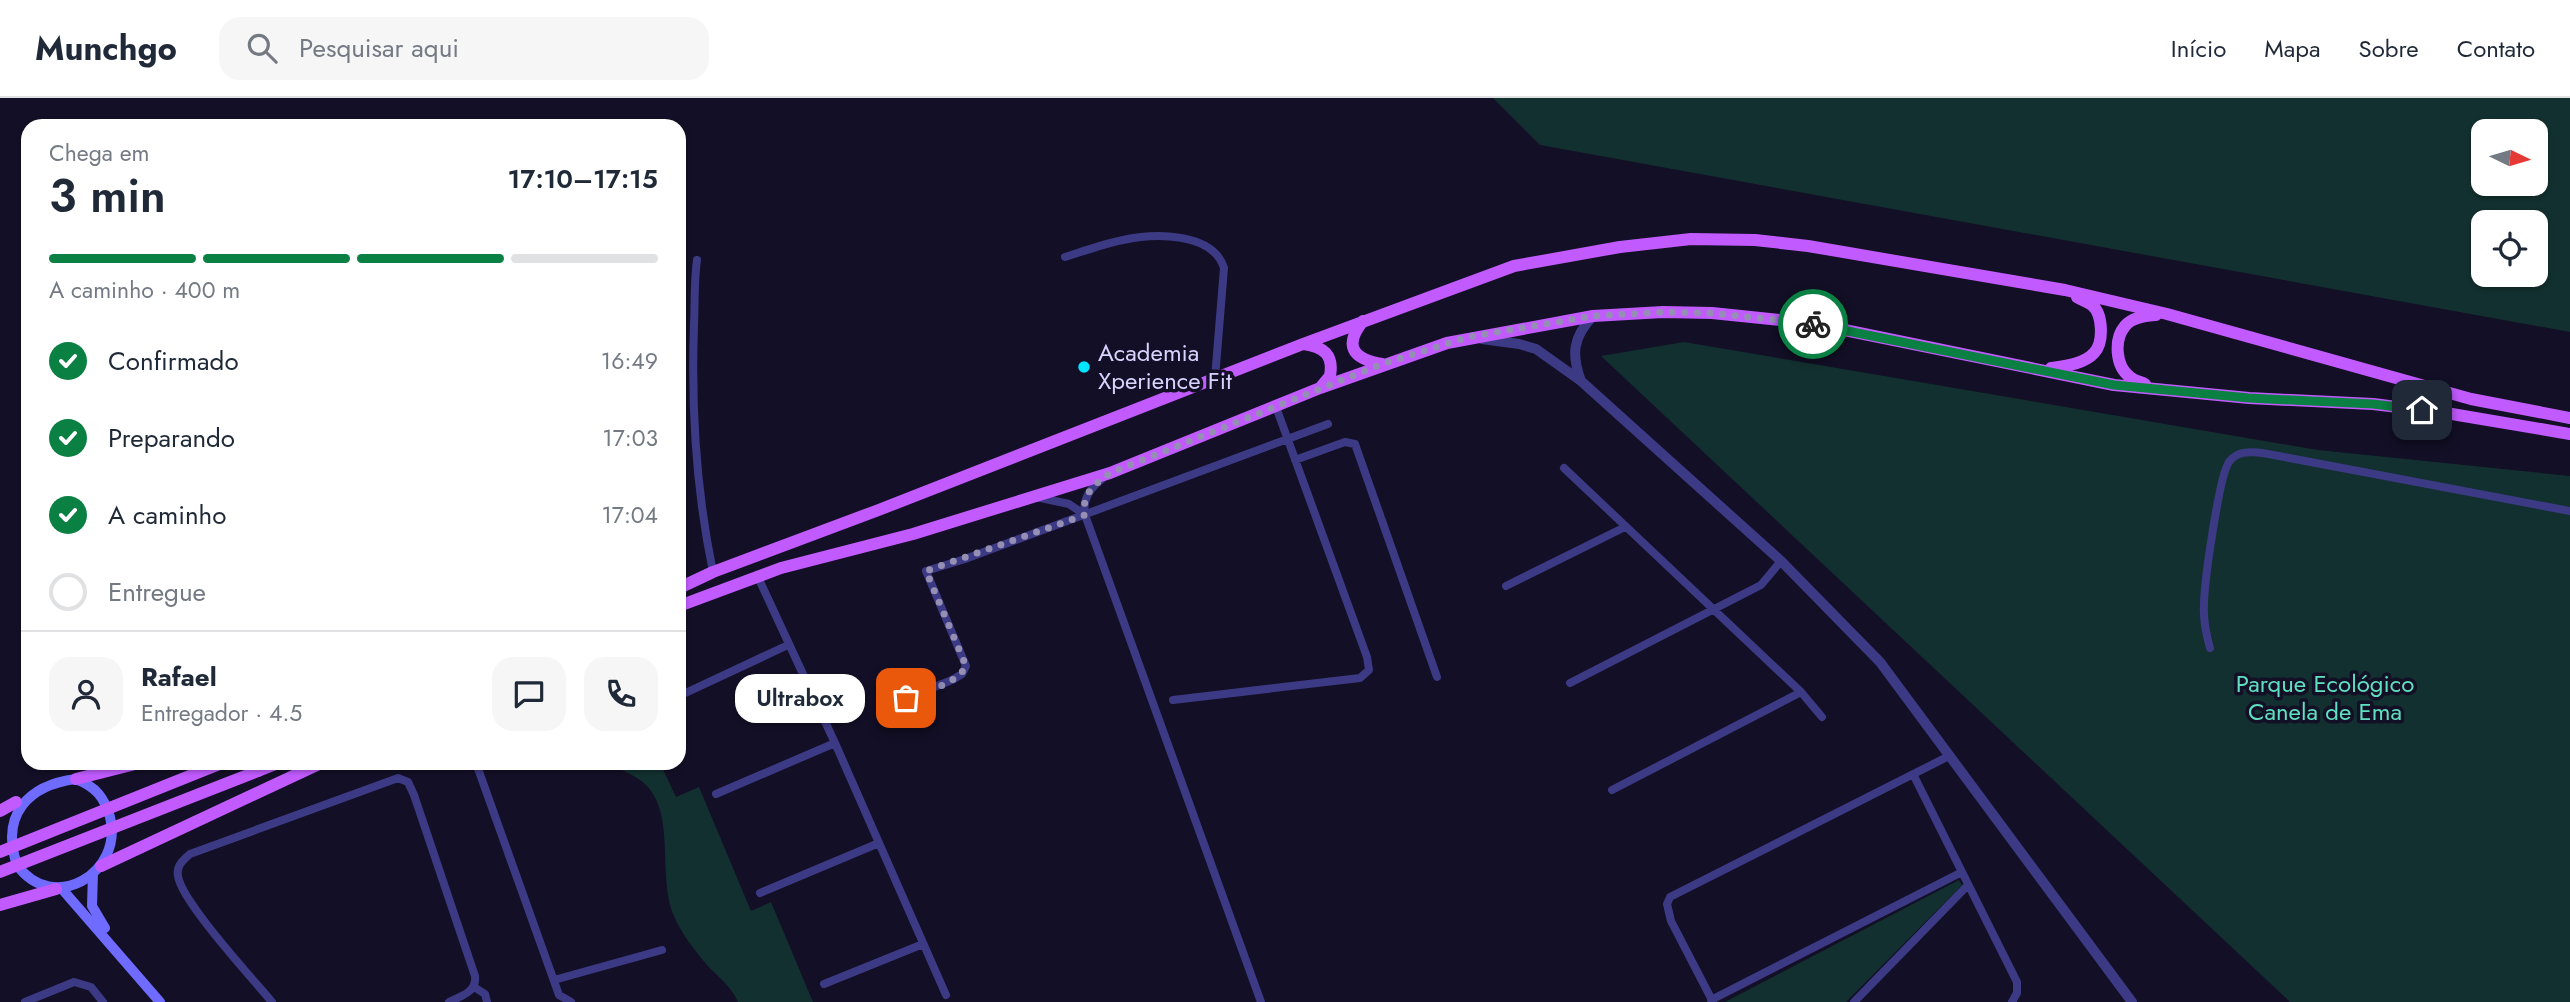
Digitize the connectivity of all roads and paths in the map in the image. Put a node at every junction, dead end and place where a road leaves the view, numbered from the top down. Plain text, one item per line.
1 (1065, 257) dead end
2 (697, 260) dead end
3 (2065, 290) junction
4 (2167, 314) junction
5 (1593, 316) junction
6 (1363, 321) junction
7 (1468, 337) junction
8 (1303, 344) junction
9 (1382, 364) junction
10 (2040, 369) junction
11 (1215, 378) junction
12 (1581, 381) junction
13 (1320, 388) junction
14 (2161, 390) junction
15 (1276, 407) junction
16 (2570, 418) edge
17 (1328, 424) dead end
18 (2570, 434) edge
19 (1288, 439) junction
20 (1296, 460) junction
21 (1564, 468) dead end
22 (1110, 473) junction
23 (1036, 497) junction
24 (2570, 511) edge
25 (1085, 515) junction
26 (1625, 527) junction
27 (1781, 561) junction
28 (713, 572) junction
29 (757, 575) junction
30 (686, 585) edge
31 (1506, 586) dead end
32 (686, 603) edge
33 (1714, 610) junction
34 (788, 645) junction
35 (2210, 648) dead end
36 (1437, 677) dead end
37 (1570, 683) dead end
38 (1801, 692) junction
39 (686, 693) edge
40 (1173, 699) dead end
41 (883, 708) dead end
42 (1822, 717) dead end
43 (835, 743) junction
44 (1949, 756) junction
45 (111, 770) edge
46 (205, 770) edge
47 (260, 770) edge
48 (306, 770) edge
49 (479, 770) edge
50 (1913, 774) junction
51 (76, 779) junction
52 (1612, 790) dead end
53 (716, 794) dead end
54 (16, 802) junction
55 (0, 811) edge
56 (879, 843) junction
57 (0, 852) edge
58 (97, 870) junction
59 (0, 872) edge
60 (1962, 872) junction
61 (1968, 885) junction
62 (59, 889) junction
63 (760, 893) dead end
64 (0, 905) edge
65 (923, 944) junction
66 (662, 950) dead end
67 (119, 951) junction
68 (554, 980) junction
69 (824, 984) dead end
70 (474, 987) junction
71 (946, 995) dead end
72 (1712, 1001) edge
73 (25, 1002) edge
74 (103, 1002) edge
75 (160, 1002) edge
76 (272, 1002) edge
77 (449, 1002) edge
78 (488, 1002) edge
79 (571, 1002) edge
80 (1261, 1002) edge
81 (1854, 1002) edge
82 (2012, 1002) edge
83 (2132, 1002) edge

1 - 11 street
2 - 28 street
3 - 4 main road
3 - 6 main road
3 - 10 main road
4 - 14 main road
4 - 16 main road
5 - 7 main road
5 - 10 main road
5 - 12 street
6 - 8 main road
6 - 9 main road
7 - 9 main road
7 - 12 street
8 - 11 main road
8 - 13 main road
9 - 13 main road
10 - 14 main road
11 - 28 main road
12 - 27 street
13 - 15 main road
14 - 18 main road
15 - 19 street
15 - 22 main road
17 - 19 street
19 - 20 street
19 - 25 street
20 - 36 street
20 - 40 street
21 - 26 street
22 - 23 main road
22 - 25 street
23 - 25 street
23 - 29 main road
24 - 35 street
25 - 41 street
25 - 80 street
26 - 31 street
26 - 33 street
27 - 33 street
27 - 44 street
28 - 30 main road
29 - 32 main road
29 - 34 street
33 - 37 street
33 - 38 street
34 - 39 street
34 - 43 street
38 - 42 street
38 - 52 street
43 - 53 street
43 - 56 street
44 - 50 street
44 - 83 street
45 - 51 main road
46 - 57 main road, bridge
47 - 59 main road, bridge
48 - 58 main road
49 - 68 street
50 - 60 street
50 - 72 street
51 - 54 main road
51 - 58 main road
54 - 55 main road
54 - 62 main road
56 - 63 street
56 - 65 street
58 - 62 main road
58 - 67 main road
60 - 61 street
60 - 72 street
61 - 81 street
61 - 82 street
62 - 64 main road
62 - 67 main road
65 - 69 street
65 - 71 street
66 - 68 street
67 - 75 main road
68 - 79 street
70 - 76 street
70 - 77 street
70 - 78 street
73 - 74 street

